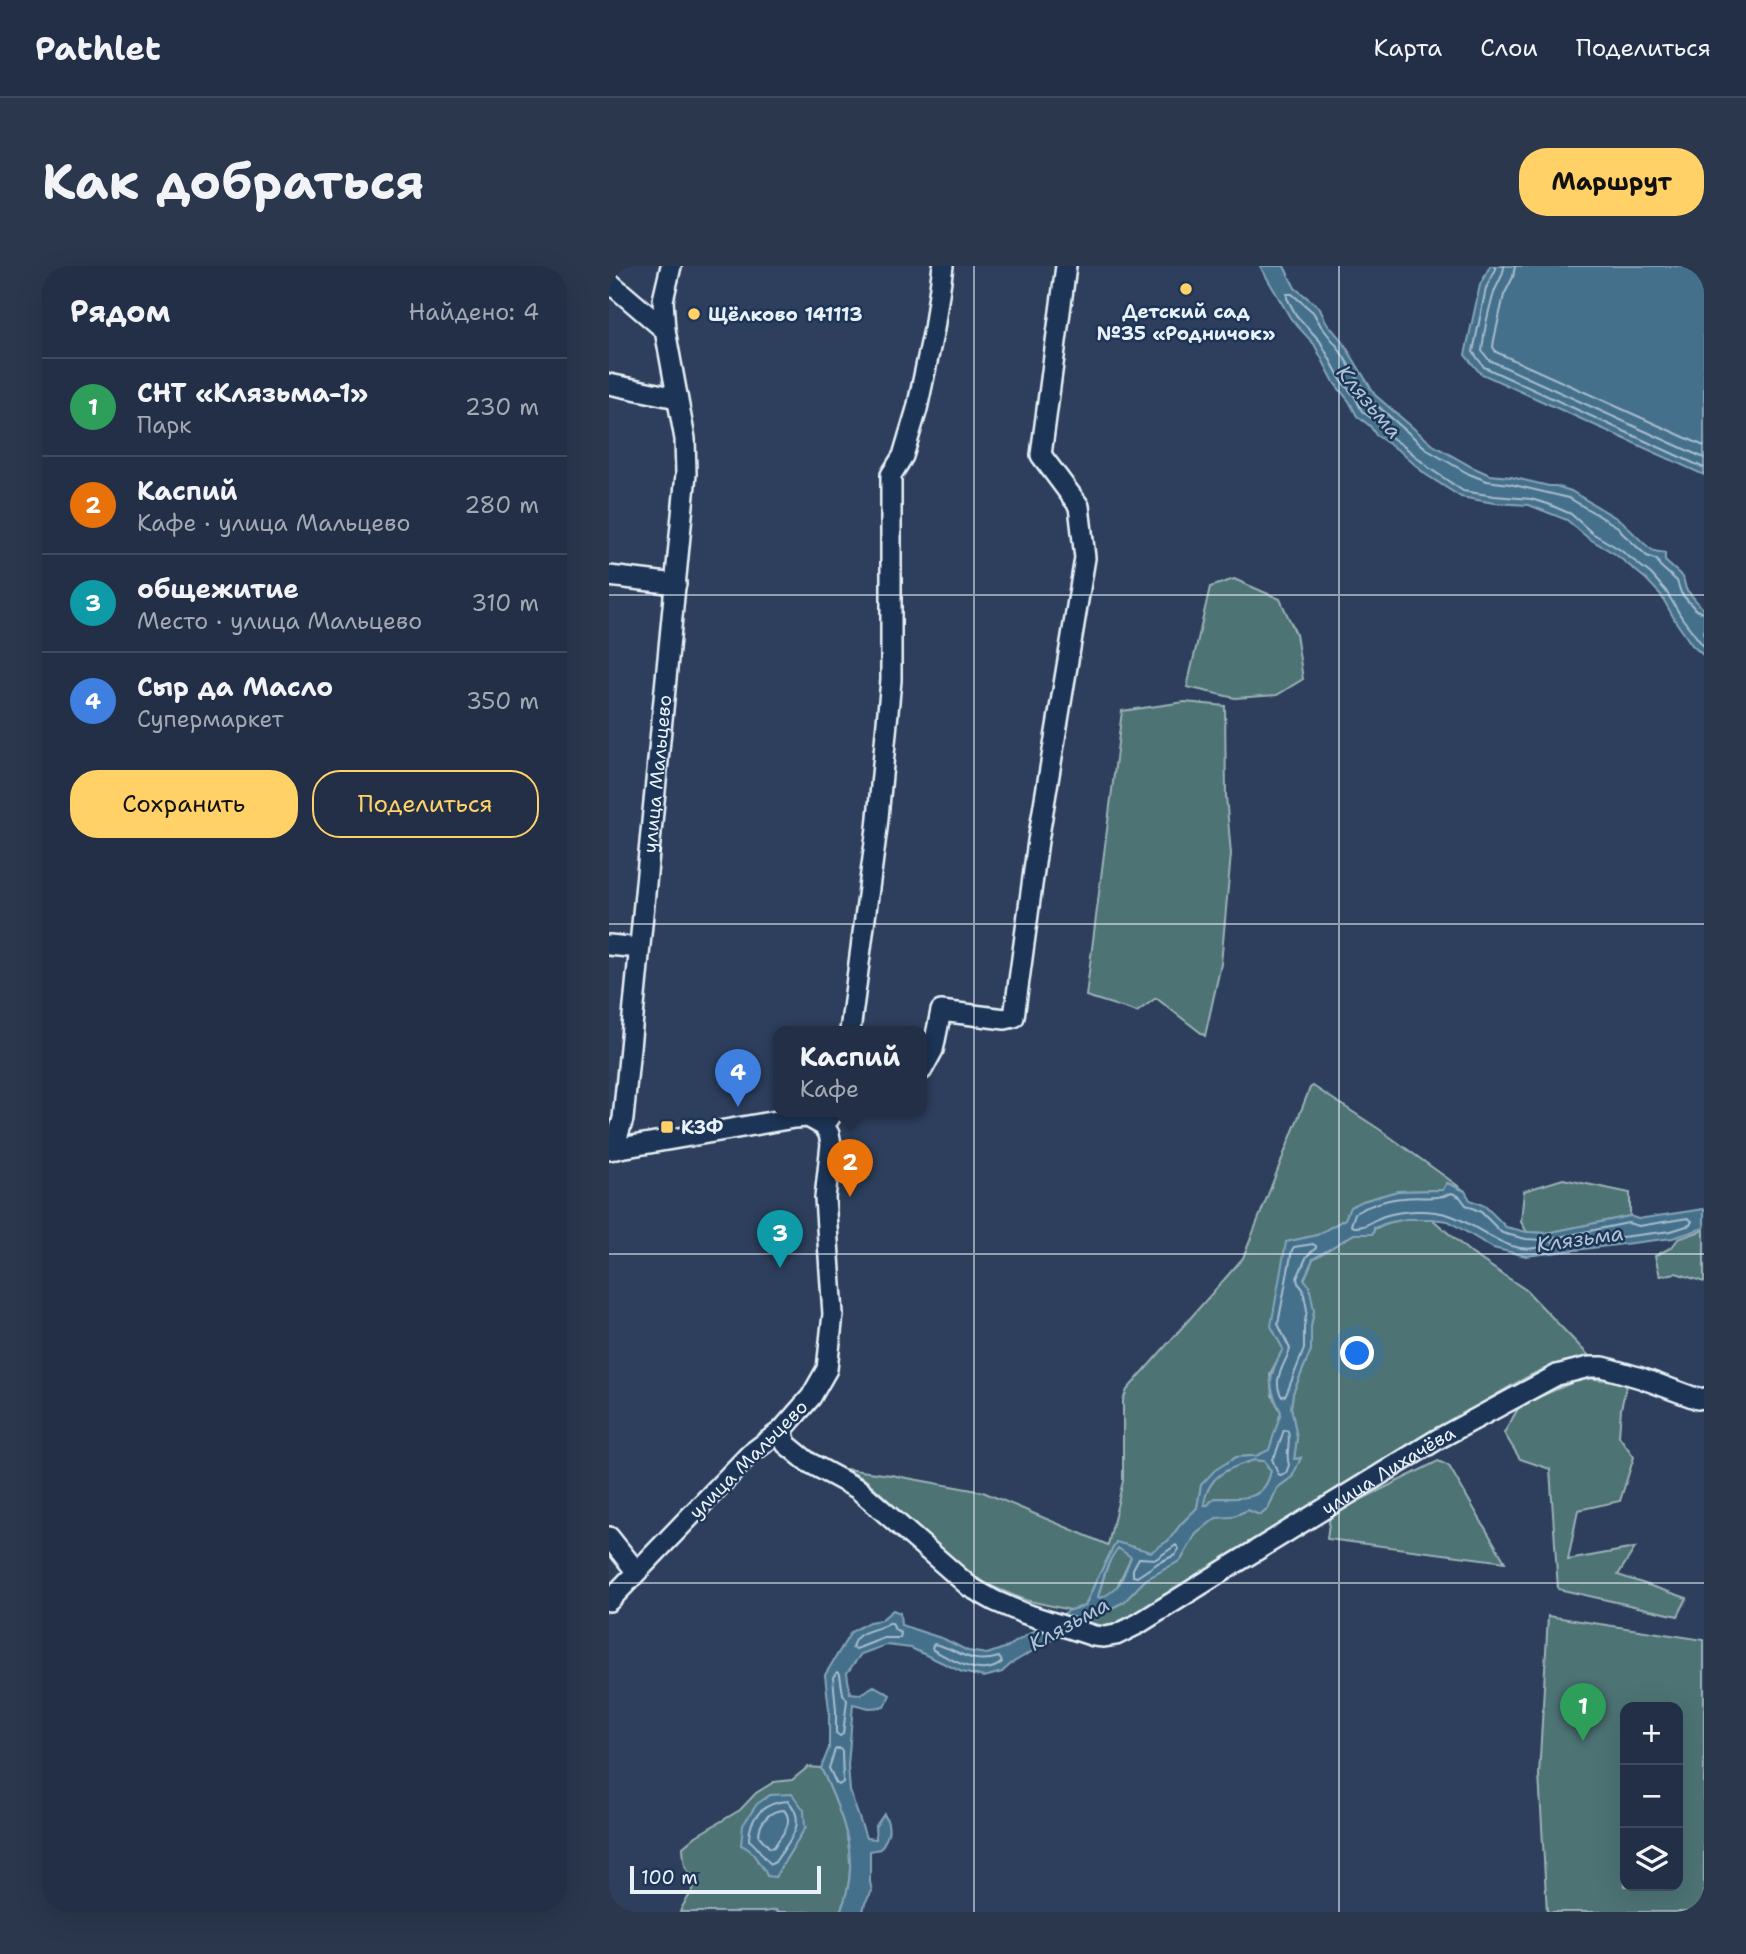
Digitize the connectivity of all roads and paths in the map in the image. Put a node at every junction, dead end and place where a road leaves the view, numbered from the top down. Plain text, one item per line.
1 (671, 266) edge
2 (943, 266) edge
3 (1066, 266) edge
4 (609, 282) edge
5 (665, 330) junction
6 (609, 384) edge
7 (677, 398) junction
8 (609, 576) edge
9 (676, 584) junction
10 (609, 945) edge
11 (639, 948) junction
12 (851, 1026) edge
13 (927, 1061) edge
14 (829, 1119) edge
15 (613, 1150) edge
16 (1702, 1402) edge
17 (782, 1430) junction
18 (609, 1537) edge
19 (636, 1571) junction
20 (609, 1601) edge

1 - 5 street, улица Мальцево
2 - 12 street
3 - 13 street
4 - 5 street
5 - 7 street, улица Мальцево
6 - 7 street
7 - 9 street, улица Мальцево
8 - 9 street
9 - 11 street, улица Мальцево
10 - 11 street
11 - 15 street, улица Мальцево
14 - 15 street, улица Мальцево
14 - 17 street, улица Мальцево
16 - 17 street, улица Лихачёва
17 - 19 street, улица Мальцево
18 - 19 street
19 - 20 street, улица Мальцево

